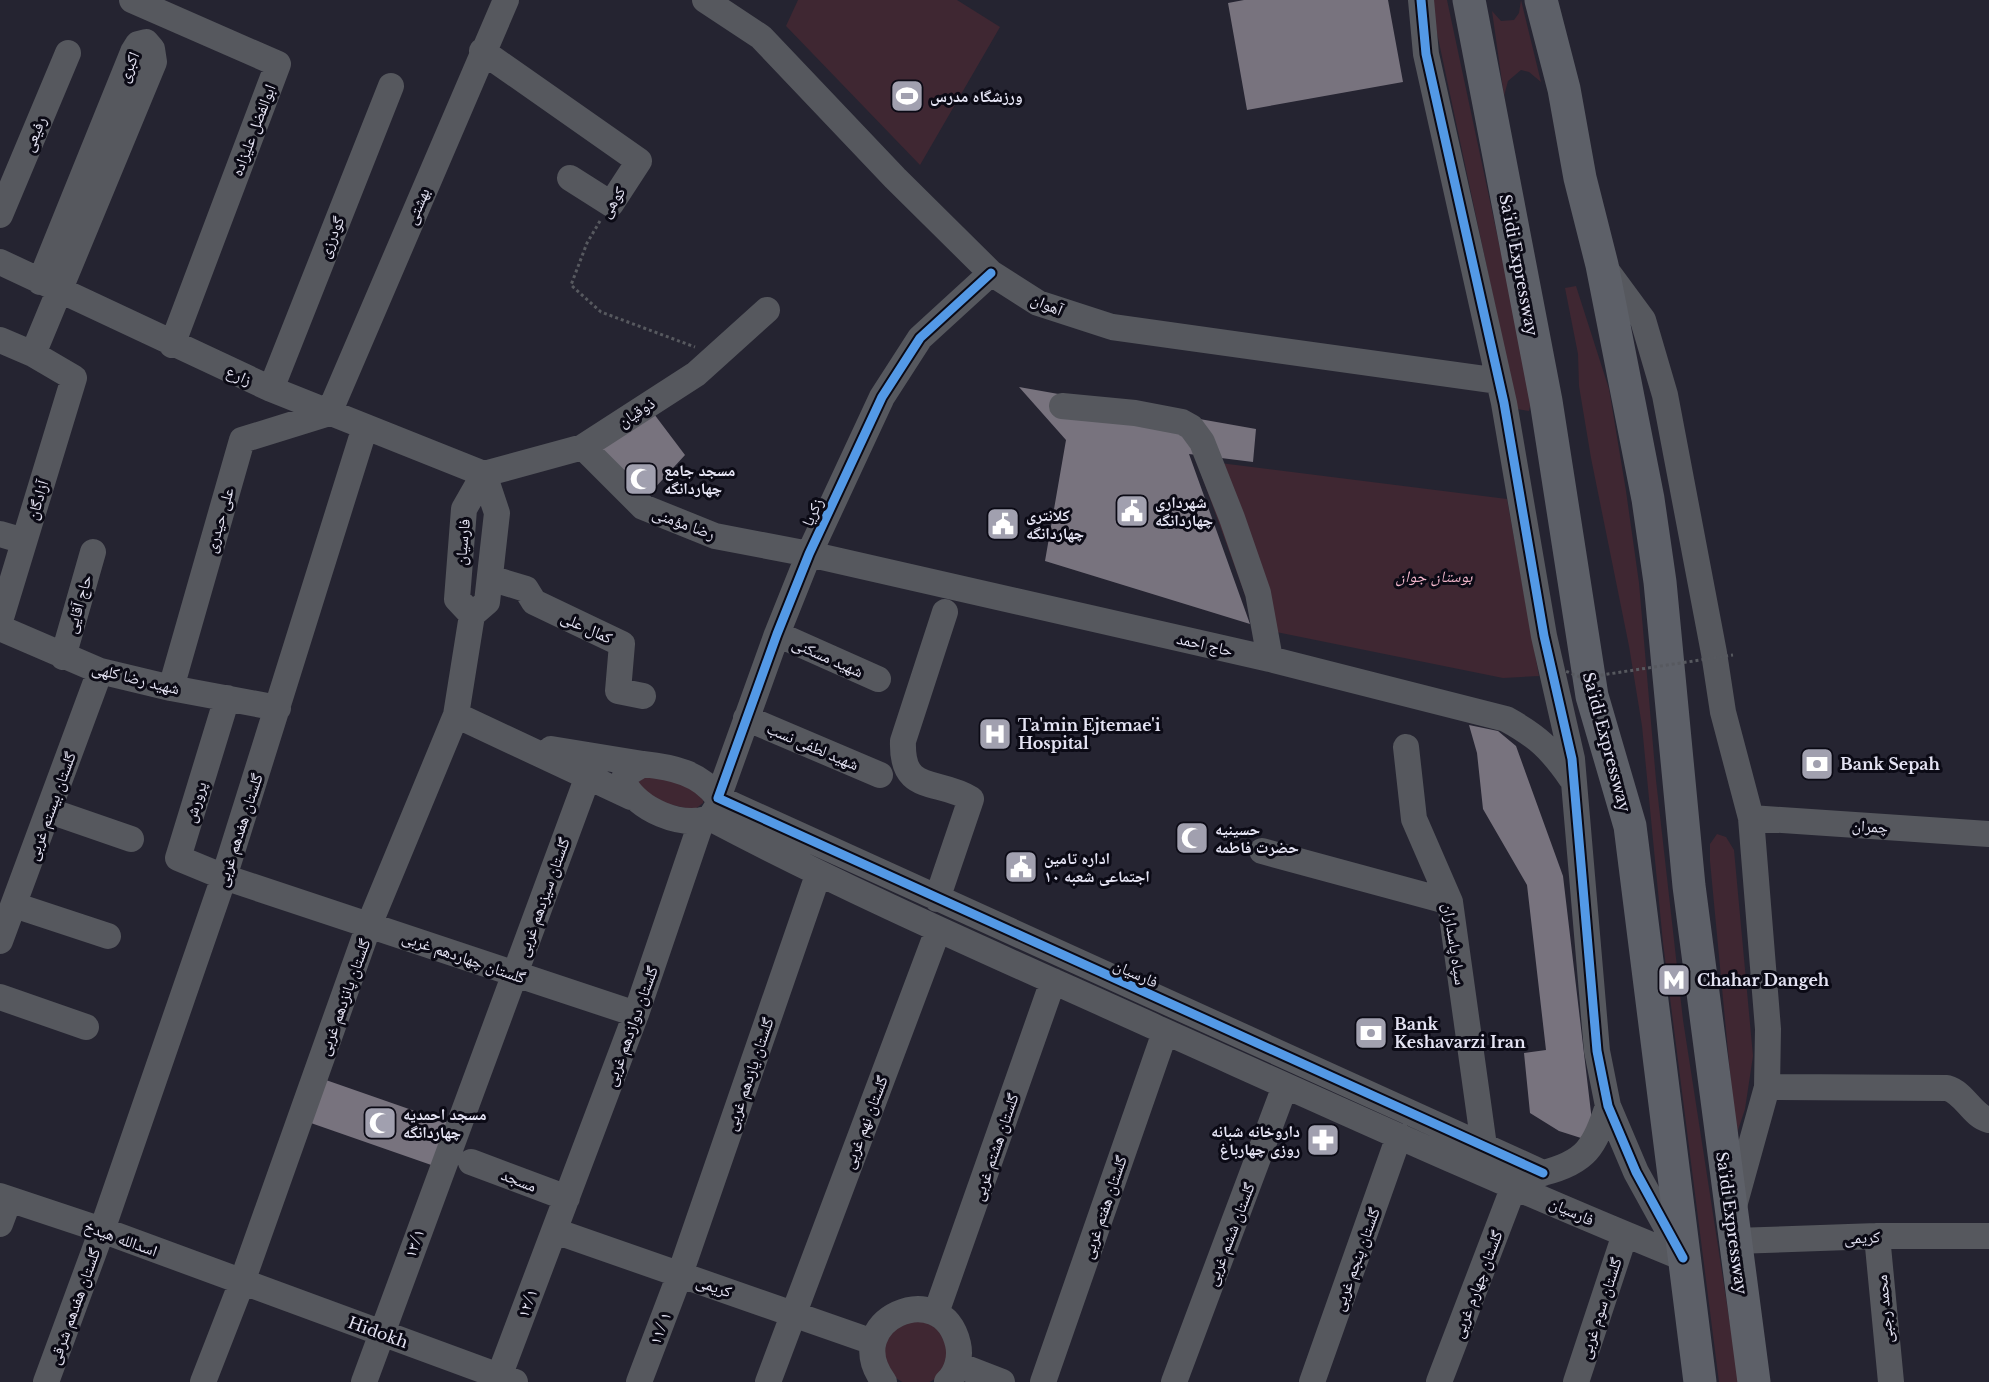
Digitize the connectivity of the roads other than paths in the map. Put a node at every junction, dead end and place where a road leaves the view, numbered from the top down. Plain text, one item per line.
1 (132, 0) edge
2 (506, 0) edge
3 (705, 0) edge
4 (1421, 0) edge
5 (1469, 0) edge
6 (1540, 0) edge
7 (482, 51) junction
8 (68, 53) dead end
9 (391, 86) dead end
10 (98, 167) dead end
11 (570, 178) dead end
12 (0, 215) edge
13 (0, 262) edge
14 (1602, 265) junction
15 (991, 273) junction
16 (49, 286) junction
17 (766, 310) dead end
18 (0, 340) edge
19 (172, 345) junction
20 (33, 354) junction
21 (1499, 381) junction
22 (271, 389) junction
23 (1062, 405) dead end
24 (329, 413) junction
25 (364, 427) junction
26 (583, 447) junction
27 (484, 474) junction
28 (0, 534) edge
29 (24, 541) junction
30 (93, 552) dead end
31 (809, 554) junction
32 (490, 578) junction
33 (945, 612) dead end
34 (472, 615) junction
35 (0, 621) edge
36 (0, 628) edge
37 (777, 634) junction
38 (63, 657) junction
39 (1270, 659) junction
40 (100, 671) junction
41 (878, 679) dead end
42 (171, 688) junction
43 (643, 696) dead end
44 (1592, 696) junction
45 (227, 698) junction
46 (278, 708) junction
47 (456, 715) junction
48 (746, 717) junction
49 (521, 744) junction
50 (1406, 747) dead end
51 (643, 764) junction
52 (1573, 771) junction
53 (880, 775) dead end
54 (588, 776) junction
55 (631, 797) junction
56 (708, 804) junction
57 (50, 811) junction
58 (1751, 818) junction
59 (1989, 834) edge
60 (131, 839) dead end
61 (1262, 850) dead end
62 (818, 875) junction
63 (224, 877) junction
64 (937, 899) junction
65 (1450, 902) junction
66 (14, 905) junction
67 (369, 925) junction
68 (939, 930) junction
69 (108, 936) dead end
70 (0, 940) edge
71 (514, 974) junction
72 (1053, 981) junction
73 (0, 997) edge
74 (636, 1014) junction
75 (86, 1027) dead end
76 (1165, 1032) junction
77 (1285, 1086) junction
78 (1767, 1087) junction
79 (1608, 1106) junction
80 (1989, 1120) edge
81 (1399, 1136) junction
82 (1484, 1146) junction
83 (447, 1153) joint
84 (471, 1162) dead end
85 (1530, 1184) junction
86 (5, 1198) edge
87 (567, 1198) junction
88 (0, 1224) edge
89 (1733, 1229) junction
90 (102, 1230) junction
91 (555, 1231) junction
92 (1625, 1234) junction
93 (1877, 1236) junction
94 (1989, 1236) edge
95 (1683, 1258) junction
96 (680, 1274) junction
97 (242, 1282) junction
98 (792, 1313) junction
99 (936, 1313) junction
100 (382, 1334) junction
101 (873, 1342) junction
102 (953, 1374) edge
103 (504, 1380) edge
104 (46, 1382) edge
105 (203, 1382) edge
106 (364, 1382) edge
107 (639, 1382) edge
108 (768, 1382) edge
109 (884, 1382) edge
110 (1002, 1382) edge
111 (1043, 1382) edge
112 (1174, 1382) edge
113 (1312, 1382) edge
114 (1439, 1382) edge
115 (1576, 1382) edge
116 (1700, 1382) edge
117 (1754, 1382) edge
118 (1891, 1382) edge

1 - 19 street, ابوالفضل علیزاده
2 - 7 street, بهشتی
3 - 15 street, آهوان
4 - 21 street
5 - 44 highway, Sa'idi Expressway
6 - 14 highway, Sa'idi Expressway
7 - 11 street, کوهی
7 - 24 street, بهشتی
8 - 12 street, رفیعی
9 - 22 street, گودرزی
10 - 16 street
13 - 16 street, زارع
14 - 58 street
14 - 89 highway, Sa'idi Expressway
15 - 21 street, آهوان
15 - 31 street, زکریا
16 - 19 street, زارع
16 - 20 street
17 - 26 street, ذوقیان
18 - 20 street
19 - 22 street, زارع
20 - 29 street, آزادگان
21 - 52 street
22 - 24 street, زارع
23 - 39 street
24 - 25 street, زارع
24 - 42 street, علی حیدری
25 - 27 street, زارع
25 - 46 street, گلستان هفدهم غربی
26 - 27 street, ذوقیان
26 - 31 street, رضا مؤمنی
27 - 32 street, فارسیان
27 - 34 street, فارسیان
28 - 29 street
29 - 35 street, آزادگان
30 - 38 street, حاج آقایی
31 - 37 street, زکریا
31 - 39 street, حاج احمد
32 - 34 street, فارسیان
32 - 43 street, کمال علی
33 - 64 street
34 - 47 street, فارسیان
36 - 38 street, شهید رضا کلهی
37 - 41 street, شهید مسکنی
37 - 48 street, زکریا
38 - 40 street, شهید رضا کلهی
39 - 52 street, حاج احمد
40 - 42 street, شهید رضا کلهی
40 - 57 street, گلستان بیستم غربی
42 - 45 street, شهید رضا کلهی
44 - 52 street
44 - 95 highway, Sa'idi Expressway
45 - 46 street, شهید رضا کلهی
45 - 63 street, پرورش
46 - 63 street, گلستان هفدهم غربی
47 - 49 street
47 - 67 street, گلستان پانزدهم غربی
48 - 53 street, شهید لطفی نسب
48 - 56 street, زکریا
49 - 51 street
49 - 54 street
50 - 65 street, سپاه پاسداران
51 - 55 street
51 - 56 street
52 - 79 street
54 - 55 street
54 - 71 street, گلستان سیزدهم غربی
55 - 56 street
56 - 62 street, فارسیان
56 - 64 street, فارسیان
56 - 74 street, گلستان دوازدهم غربی
57 - 60 street
57 - 66 street, گلستان بیستم غربی
58 - 59 street, چمران
58 - 78 street
61 - 65 street
62 - 68 street, فارسیان
62 - 96 street, گلستان یازدهم غربی
63 - 67 street, گلستان چهاردهم غربی
63 - 90 street, گلستان هفدهم غربی
64 - 82 street, فارسیان
65 - 82 street, سپاه پاسداران
66 - 69 street
66 - 70 street, گلستان بیستم غربی
67 - 71 street, گلستان چهاردهم غربی
67 - 97 street, گلستان پانزدهم غربی
68 - 72 street, فارسیان
68 - 98 street, گلستان نهم غربی
71 - 74 street, گلستان چهاردهم غربی
71 - 83 street, گلستان سیزدهم غربی
72 - 76 street, فارسیان
72 - 99 street, گلستان هشتم غربی
73 - 75 street
74 - 87 street, گلستان دوازدهم غربی
76 - 77 street, فارسیان
76 - 111 street, گلستان هفتم غربی
77 - 81 street, فارسیان
77 - 112 street, گلستان ششم غربی
78 - 80 street
78 - 89 street
79 - 85 street
79 - 95 street
81 - 85 street, فارسیان
81 - 113 street, گلستان پنجم غربی
82 - 85 street, فارسیان
83 - 100 street, ۱۳/۱
84 - 87 street, مسجد
85 - 92 street, فارسیان
85 - 114 street, گلستان چهارم غربی
86 - 88 street
86 - 90 street, اسدالله هیدخ
87 - 91 street, گلستان دوازدهم غربی
89 - 93 street, کریمی
89 - 117 highway, Sa'idi Expressway
90 - 97 street, اسدالله هیدخ
90 - 104 street, گلستان هفدهم شرقی
91 - 96 street, کریمی
91 - 103 street, ۱۲/۱
92 - 95 street, فارسیان
92 - 115 street, گلستان سوم غربی
93 - 94 street, کریمی
93 - 118 street, محمد رجبی
95 - 116 highway, Sa'idi Expressway
96 - 98 street, کریمی
96 - 107 street, ۱۱/ ۱
97 - 100 street, Hidokh
97 - 105 street, گلستان پانزدهم غربی
98 - 101 street, کریمی
98 - 108 street, گلستان نهم غربی
99 - 101 street
99 - 102 street
100 - 103 street, Hidokh
100 - 106 street, ۱۳/۱
101 - 109 street
102 - 110 street

